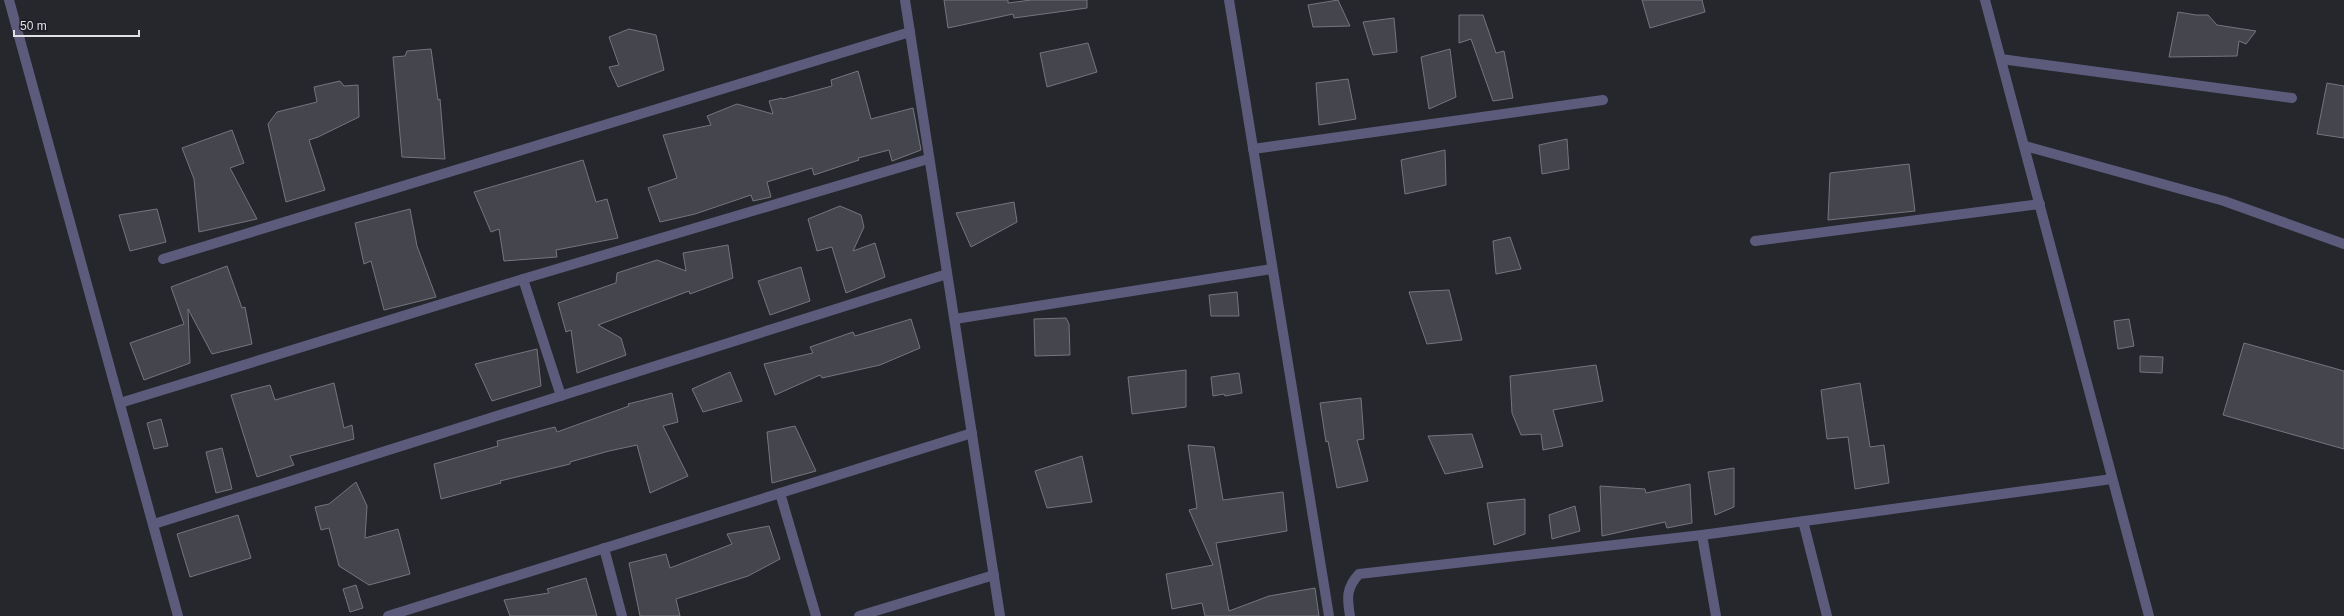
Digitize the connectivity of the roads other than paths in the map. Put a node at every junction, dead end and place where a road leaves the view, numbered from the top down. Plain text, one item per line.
1 (9, 0) edge
2 (905, 0) edge
3 (1229, 0) edge
4 (1985, 0) edge
5 (910, 32) junction
6 (2001, 59) junction
7 (2292, 98) dead end
8 (1603, 100) dead end
9 (2025, 146) junction
10 (1253, 149) junction
11 (928, 159) junction
12 (2040, 204) junction
13 (1755, 241) dead end
14 (2344, 244) edge
15 (163, 260) dead end
16 (1272, 269) junction
17 (947, 274) junction
18 (523, 279) junction
19 (955, 319) junction
20 (561, 396) junction
21 (120, 402) junction
22 (972, 433) junction
23 (2112, 479) junction
24 (780, 493) junction
25 (1804, 521) junction
26 (154, 524) junction
27 (1702, 535) junction
28 (604, 548) junction
29 (994, 575) junction
30 (178, 616) edge
31 (388, 616) edge
32 (622, 616) edge
33 (816, 616) edge
34 (859, 616) edge
35 (1000, 616) edge
36 (1328, 616) edge
37 (1350, 616) edge
38 (1716, 616) edge
39 (1828, 616) edge
40 (2149, 616) edge

1 - 21 street
2 - 5 street
3 - 10 street
4 - 6 street
5 - 11 street
5 - 15 street
6 - 7 street
6 - 9 street
8 - 10 street
9 - 12 street
9 - 14 street
10 - 16 street
11 - 17 street
11 - 18 street
12 - 13 street
12 - 23 street
16 - 19 street
16 - 36 street
17 - 19 street
17 - 20 street
18 - 20 street
18 - 21 street
19 - 22 street
20 - 26 street
21 - 26 street
22 - 24 street
22 - 29 street
23 - 25 street
23 - 40 street
24 - 28 street
24 - 33 street
25 - 27 street
25 - 39 street
26 - 30 street
27 - 37 street
27 - 38 street
28 - 31 street
28 - 32 street
29 - 34 street
29 - 35 street

